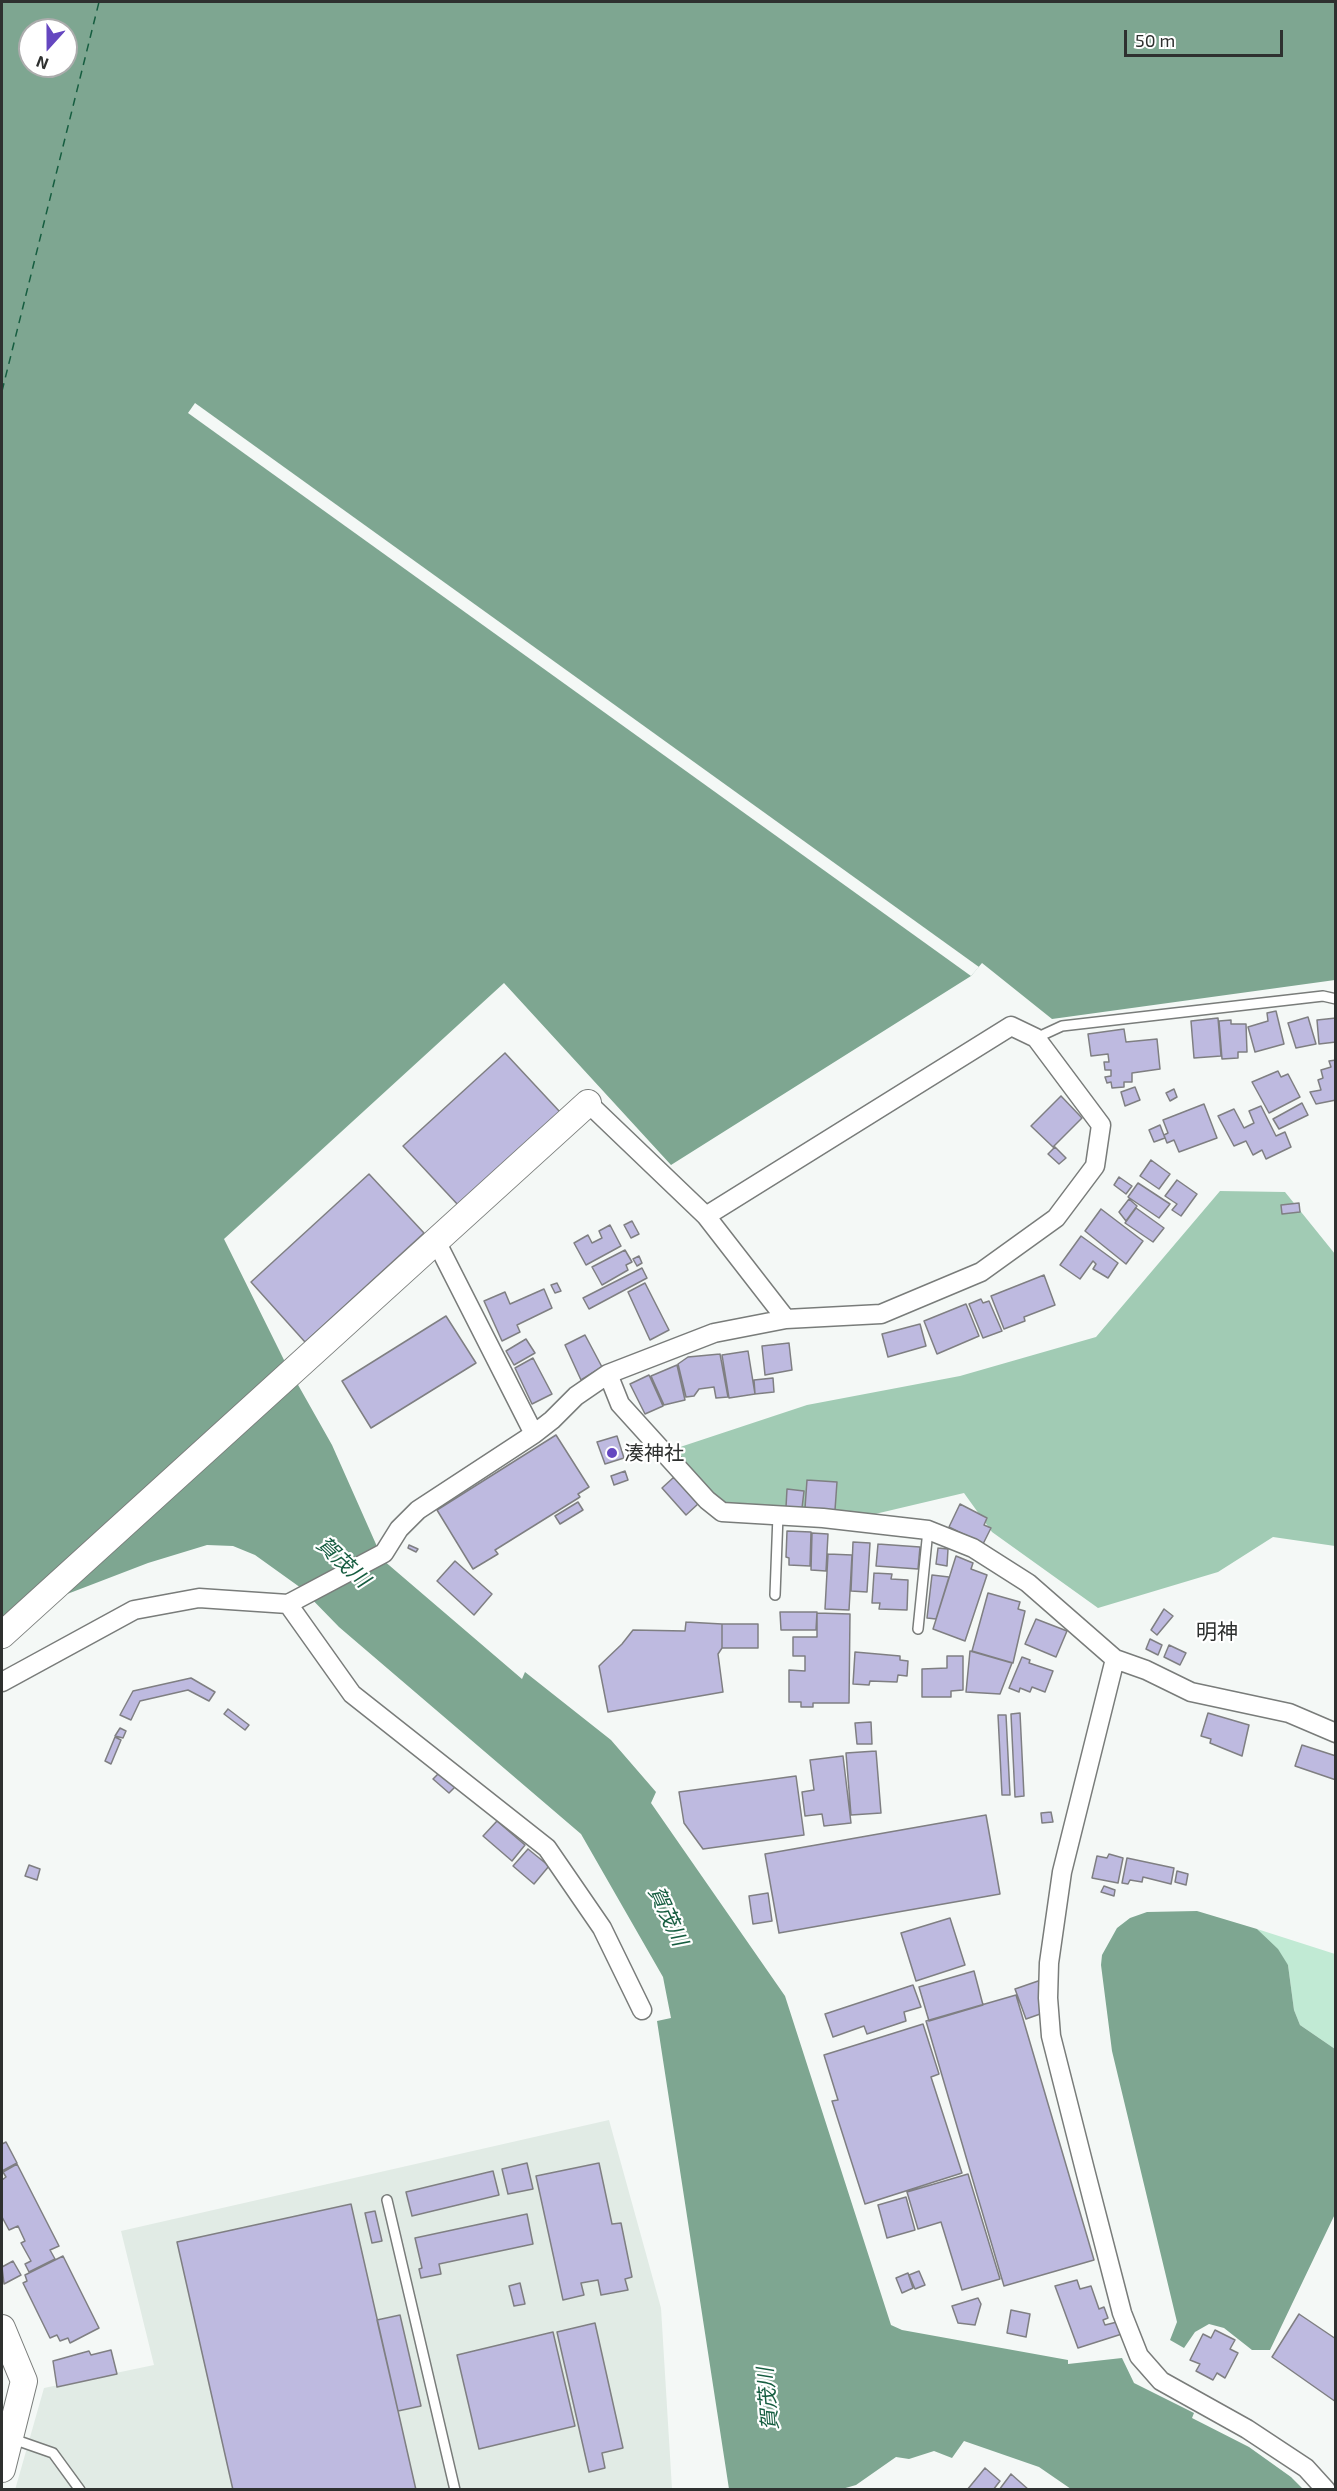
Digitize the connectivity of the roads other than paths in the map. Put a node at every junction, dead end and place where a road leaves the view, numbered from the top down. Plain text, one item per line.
1 (1335, 999) edge
2 (1036, 1038) junction
3 (588, 1103) joint
4 (706, 1216) junction
5 (437, 1243) junction
6 (786, 1319) junction
7 (608, 1374) junction
8 (534, 1434) junction
9 (778, 1515) junction
10 (928, 1530) junction
11 (776, 1595) dead end
12 (288, 1604) junction
13 (918, 1629) dead end
14 (5, 1632) edge
15 (1115, 1659) junction
16 (2, 1682) edge
17 (1335, 1733) edge
18 (642, 2010) dead end
19 (387, 2199) dead end
20 (2, 2328) edge
21 (10, 2438) junction
22 (2, 2469) edge
23 (80, 2490) edge
24 (455, 2490) edge
25 (1326, 2490) edge

1 - 2 lane
2 - 4 street
2 - 6 street
3 - 4 street
3 - 5 street
4 - 6 street
5 - 8 street
5 - 14 street
6 - 7 street
7 - 8 street
7 - 9 street
8 - 12 street
9 - 10 street
9 - 11 lane
10 - 13 lane
10 - 15 street
12 - 16 street
12 - 18 street
15 - 17 street
15 - 25 street
19 - 24 lane
20 - 21 street
21 - 22 street
21 - 23 lane

